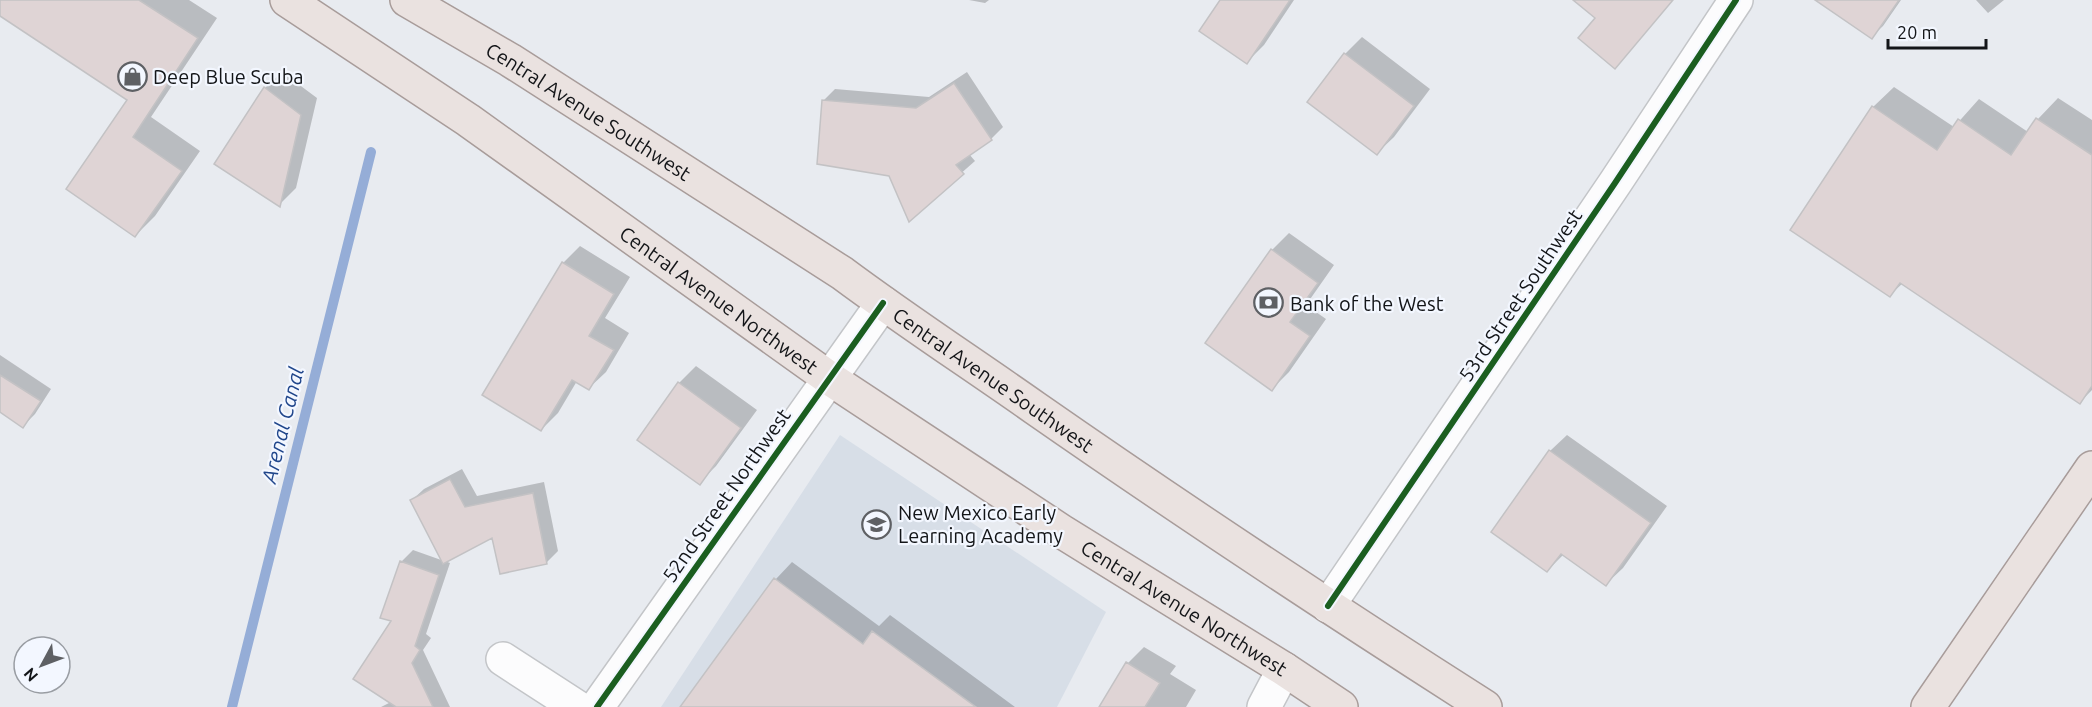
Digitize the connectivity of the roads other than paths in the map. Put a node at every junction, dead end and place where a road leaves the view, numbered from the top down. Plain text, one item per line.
1 (287, 0) edge
2 (407, 0) edge
3 (1736, 0) edge
4 (883, 303) junction
5 (829, 378) junction
6 (2092, 468) edge
7 (1328, 606) junction
8 (503, 659) dead end
9 (1284, 669) junction
10 (577, 707) edge
11 (597, 707) edge
12 (1263, 707) edge
13 (1341, 707) edge
14 (1485, 707) edge
15 (1928, 707) edge

1 - 5 main road, Central Avenue Northwest
2 - 4 main road, Central Avenue Southwest
3 - 7 street, 53rd Street Southwest
4 - 5 street, 52nd Street Northwest
4 - 7 main road, Central Avenue Southwest
5 - 9 main road, Central Avenue Northwest
5 - 11 street, 52nd Street Northwest
6 - 15 main road
7 - 14 main road, Central Avenue Southwest
8 - 10 street
9 - 12 street
9 - 13 main road, Central Avenue Northwest

